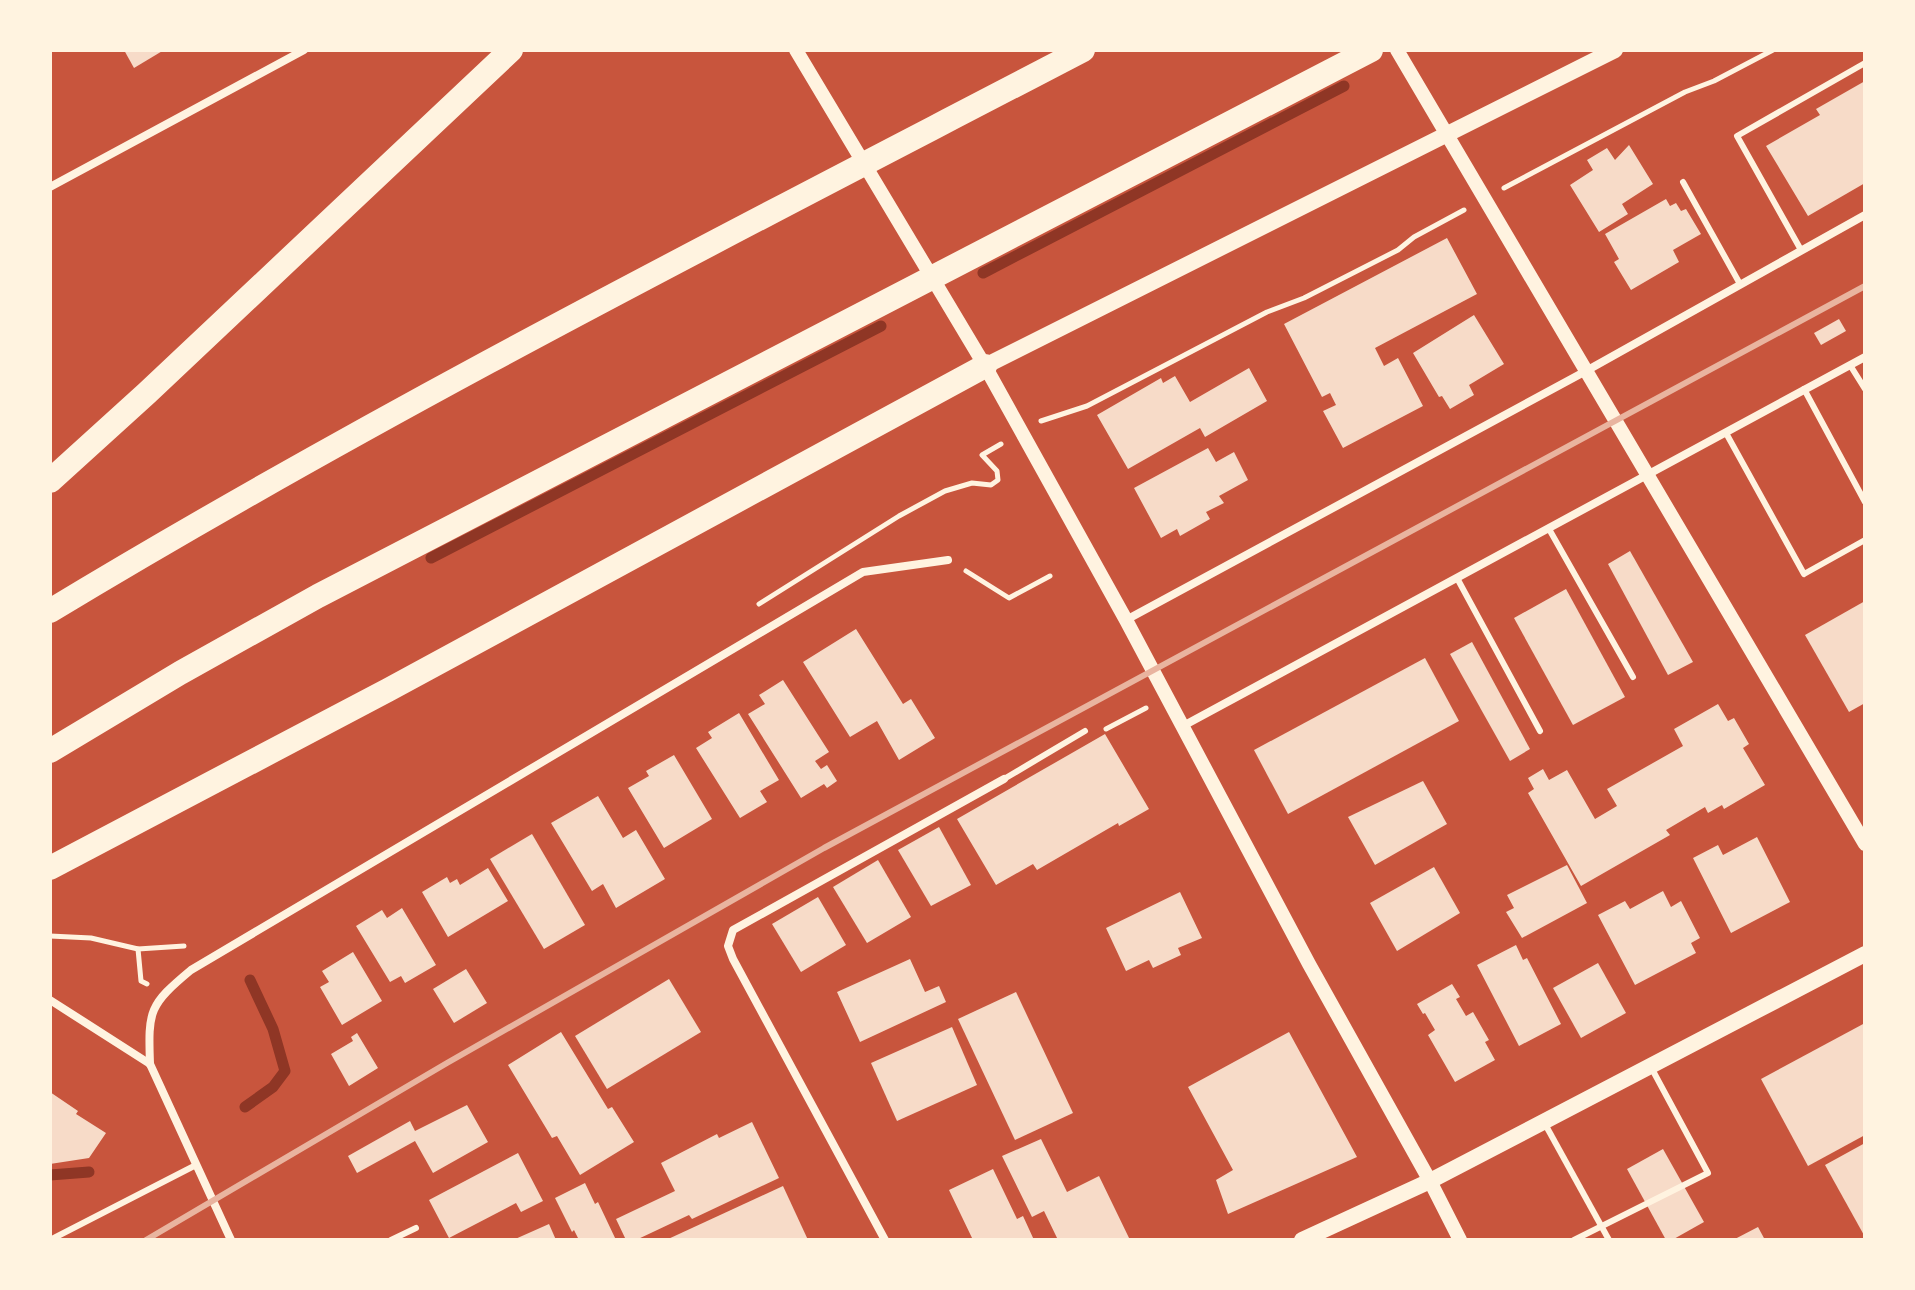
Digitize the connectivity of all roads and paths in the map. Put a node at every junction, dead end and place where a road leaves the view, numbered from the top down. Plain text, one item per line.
1 (304, 50) edge
2 (511, 50) edge
3 (796, 50) edge
4 (1083, 50) edge
5 (1371, 50) edge
6 (1397, 50) edge
7 (1615, 50) edge
8 (1773, 50) edge
9 (1865, 63) edge
10 (1447, 136) junction
11 (1517, 181) dead end
12 (1683, 182) dead end
13 (50, 187) edge
14 (1865, 215) edge
15 (1451, 217) dead end
16 (1801, 250) junction
17 (1740, 284) junction
18 (1865, 357) edge
19 (1850, 365) junction
20 (985, 366) junction
21 (1586, 371) junction
22 (1804, 389) junction
23 (1865, 389) edge
24 (1049, 417) dead end
25 (1726, 433) junction
26 (982, 455) dead end
27 (1648, 475) junction
28 (50, 481) edge
29 (1865, 502) edge
30 (1549, 529) junction
31 (1865, 540) edge
32 (948, 560) joint
33 (1050, 576) dead end
34 (1457, 578) junction
35 (756, 605) dead end
36 (50, 611) edge
37 (1126, 620) junction
38 (1633, 677) dead end
39 (1167, 697) junction
40 (1183, 726) junction
41 (1085, 731) joint
42 (1540, 731) dead end
43 (50, 751) edge
44 (1004, 779) joint
45 (1865, 844) edge
46 (50, 868) edge
47 (50, 936) edge
48 (194, 940) dead end
49 (138, 949) junction
50 (1865, 954) edge
51 (163, 994) junction
52 (50, 1000) edge
53 (150, 1064) junction
54 (1650, 1066) junction
55 (1544, 1122) junction
56 (196, 1165) junction
57 (1430, 1181) junction
58 (1602, 1226) junction
59 (416, 1228) dead end
60 (50, 1240) edge
61 (231, 1240) edge
62 (391, 1240) edge
63 (885, 1240) edge
64 (1302, 1240) edge
65 (1460, 1240) edge
66 (1574, 1240) edge
67 (1609, 1240) edge

1 - 13 street
2 - 28 highway
3 - 20 street
4 - 36 highway
5 - 43 highway
6 - 10 street
7 - 10 main road
8 - 11 path
9 - 16 lane
10 - 20 main road
10 - 21 street
12 - 17 lane
14 - 16 street
15 - 24 path
16 - 17 street
17 - 21 street
18 - 19 street
19 - 22 street
19 - 23 lane
20 - 37 street
20 - 46 highway
21 - 27 street
21 - 37 street
22 - 25 street
22 - 29 lane
25 - 27 street
25 - 31 lane
26 - 35 path
27 - 30 street
27 - 45 street
30 - 34 street
30 - 38 lane
32 - 33 path
32 - 51 street
34 - 40 street
34 - 42 lane
37 - 39 street
39 - 40 street
39 - 41 path
40 - 57 street
41 - 44 lane
44 - 63 street
47 - 49 path
48 - 49 path
49 - 51 path
50 - 54 main road
51 - 53 street
52 - 53 street
53 - 56 street
54 - 55 main road
54 - 58 lane
55 - 57 main road
55 - 58 lane
56 - 60 lane
56 - 61 street
57 - 64 main road
57 - 65 street
58 - 66 lane
58 - 67 lane
59 - 62 lane

